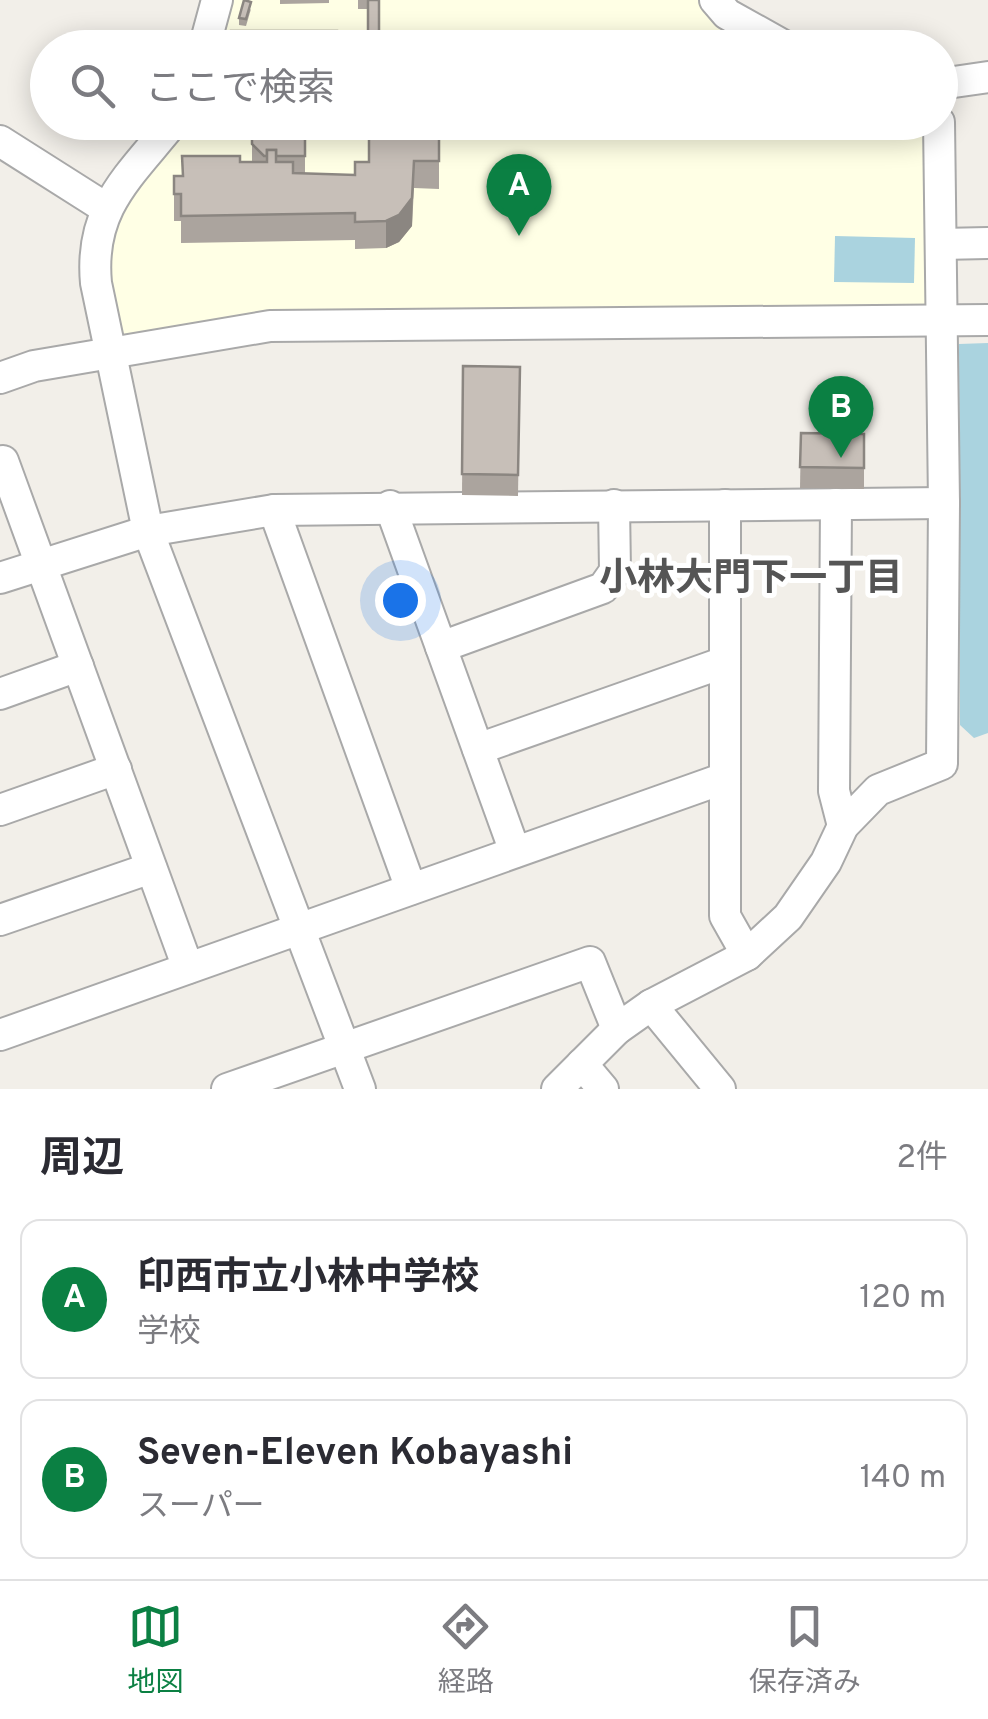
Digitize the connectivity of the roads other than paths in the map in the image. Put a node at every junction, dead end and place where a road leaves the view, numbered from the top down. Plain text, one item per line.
1 (217, 0) edge
2 (715, 0) edge
3 (209, 30) edge
4 (756, 30) edge
5 (988, 77) edge
6 (958, 81) edge
7 (159, 140) edge
8 (939, 140) edge
9 (8, 155) edge
10 (104, 208) junction
11 (988, 243) edge
12 (941, 244) junction
13 (940, 320) junction
14 (988, 320) edge
15 (110, 353) junction
16 (0, 378) edge
17 (0, 462) edge
18 (944, 502) junction
19 (836, 504) junction
20 (614, 505) junction
21 (726, 505) junction
22 (390, 506) junction
23 (274, 510) junction
24 (148, 531) junction
25 (40, 563) junction
26 (0, 578) edge
27 (441, 646) junction
28 (725, 662) junction
29 (78, 666) junction
30 (0, 694) edge
31 (478, 749) junction
32 (116, 769) junction
33 (725, 778) junction
34 (0, 810) edge
35 (844, 826) junction
36 (515, 852) junction
37 (152, 868) junction
38 (411, 889) junction
39 (0, 920) edge
40 (302, 928) junction
41 (748, 955) junction
42 (188, 968) junction
43 (650, 1006) junction
44 (617, 1029) junction
45 (0, 1035) edge
46 (345, 1048) junction
47 (582, 1064) junction
48 (231, 1088) edge
49 (360, 1089) edge
50 (557, 1089) edge
51 (602, 1089) edge
52 (720, 1089) edge

1 - 3 street
2 - 4 street
5 - 6 street
7 - 10 street
8 - 12 street
9 - 10 street
10 - 15 street
11 - 12 street
12 - 13 street
13 - 14 street
13 - 15 street
13 - 18 street
15 - 16 street
15 - 24 street
17 - 25 street
18 - 19 street
18 - 35 street
19 - 21 street
19 - 35 street
20 - 21 street
20 - 22 street
20 - 27 street
21 - 28 street
22 - 23 street
22 - 27 street
23 - 24 street
23 - 38 street
24 - 25 street
24 - 40 street
25 - 26 street
25 - 29 street
27 - 31 street
28 - 31 street
28 - 33 street
29 - 30 street
29 - 32 street
31 - 36 street
32 - 34 street
32 - 37 street
33 - 36 street
33 - 41 street
35 - 41 street
36 - 38 street
37 - 39 street
37 - 42 street
38 - 40 street
40 - 42 street
40 - 46 street
41 - 43 street
42 - 45 street
43 - 44 street
43 - 52 street
44 - 46 street
44 - 47 street
46 - 48 street
46 - 49 street
47 - 50 street
47 - 51 street

